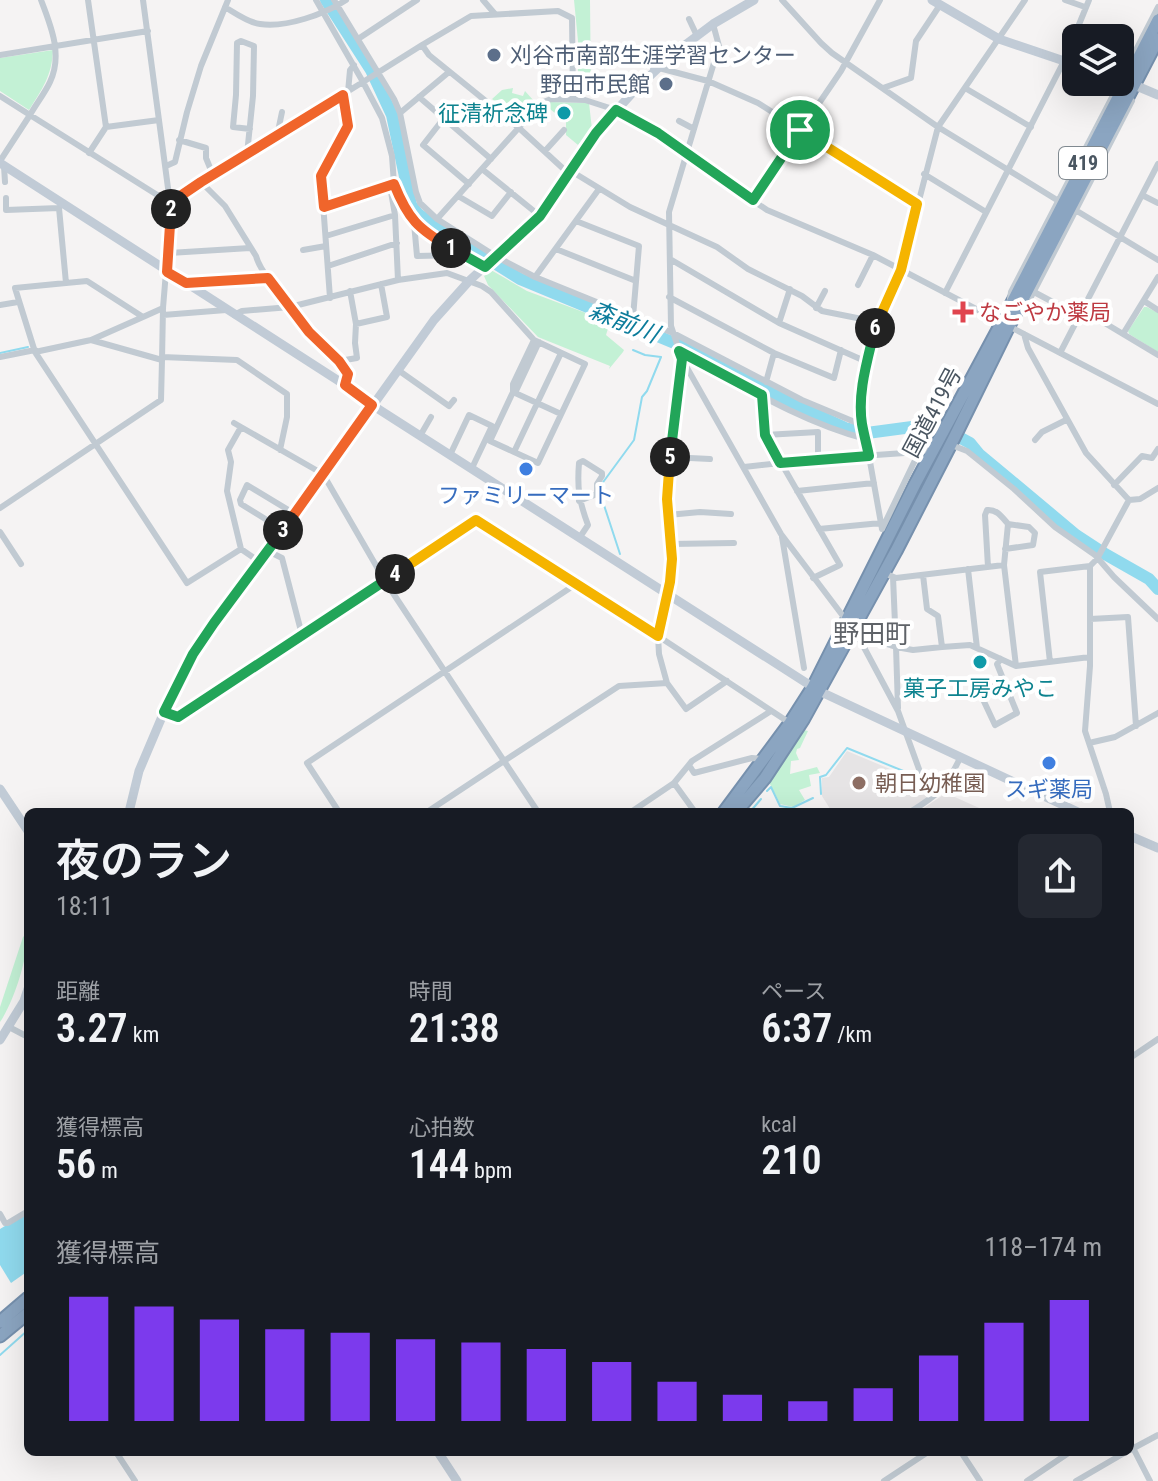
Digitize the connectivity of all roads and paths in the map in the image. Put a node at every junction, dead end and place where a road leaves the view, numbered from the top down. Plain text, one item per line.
1 (41, 0) edge
2 (88, 0) edge
3 (143, 0) edge
4 (316, 0) edge
5 (346, 0) edge
6 (417, 0) edge
7 (483, 0) edge
8 (540, 0) edge
9 (754, 0) edge
10 (782, 0) edge
11 (880, 0) edge
12 (1025, 0) edge
13 (1065, 0) edge
14 (936, 2) edge
15 (336, 3) edge
16 (226, 4) edge
17 (1087, 4) edge
18 (1158, 7) edge
19 (540, 12) junction
20 (325, 13) junction
21 (495, 14) junction
22 (689, 19) dead end
23 (1158, 20) edge
24 (713, 24) junction
25 (1079, 24) edge
26 (148, 31) junction
27 (697, 36) junction
28 (358, 39) junction
29 (999, 39) junction
30 (1158, 39) edge
31 (94, 40) junction
32 (422, 45) junction
33 (56, 47) junction
34 (1158, 47) edge
35 (649, 53) dead end
36 (0, 55) edge
37 (1062, 60) edge
38 (845, 62) junction
39 (1134, 63) edge
40 (354, 65) junction
41 (1062, 65) edge
42 (1134, 66) edge
43 (656, 70) junction
44 (1134, 71) edge
45 (449, 72) junction
46 (378, 73) junction
47 (1134, 73) edge
48 (708, 81) junction
49 (363, 82) junction
50 (1134, 85) edge
51 (883, 88) junction
52 (965, 88) junction
53 (345, 94) junction
54 (1158, 95) edge
55 (0, 96) edge
56 (1118, 96) edge
57 (1119, 96) edge
58 (1121, 96) edge
59 (419, 97) junction
60 (573, 99) junction
61 (616, 110) junction
62 (282, 112) dead end
63 (400, 113) junction
64 (30, 115) junction
65 (444, 118) junction
66 (159, 120) junction
67 (679, 121) dead end
68 (106, 127) junction
69 (938, 127) junction
70 (1031, 127) junction
71 (519, 128) junction
72 (250, 129) junction
73 (694, 129) junction
74 (564, 130) dead end
75 (800, 130) junction
76 (277, 136) junction
77 (179, 140) junction
78 (545, 151) junction
79 (89, 153) junction
80 (687, 153) junction
81 (247, 154) junction
82 (491, 159) junction
83 (1, 163) edge
84 (1158, 164) edge
85 (166, 166) junction
86 (482, 169) junction
87 (1009, 170) junction
88 (570, 172) junction
89 (924, 174) junction
90 (213, 175) junction
91 (5, 182) dead end
92 (201, 182) junction
93 (469, 184) junction
94 (392, 185) junction
95 (599, 189) junction
96 (511, 192) junction
97 (1142, 195) junction
98 (458, 196) junction
99 (6, 198) dead end
100 (753, 200) junction
101 (1057, 200) junction
102 (170, 203) junction
103 (1158, 203) edge
104 (917, 204) junction
105 (60, 206) junction
106 (324, 207) junction
107 (1077, 211) junction
108 (986, 212) junction
109 (395, 215) junction
110 (540, 216) junction
111 (437, 219) junction
112 (576, 221) junction
113 (414, 223) junction
114 (668, 225) junction
115 (326, 236) junction
116 (1120, 237) junction
117 (397, 243) junction
118 (326, 246) junction
119 (250, 248) junction
120 (556, 249) junction
121 (303, 250) dead end
122 (169, 253) junction
123 (464, 255) junction
124 (873, 255) junction
125 (497, 257) junction
126 (670, 259) junction
127 (1158, 260) edge
128 (328, 266) junction
129 (485, 267) junction
130 (901, 270) junction
131 (167, 272) junction
132 (535, 277) junction
133 (1158, 277) edge
134 (268, 278) junction
135 (398, 280) junction
136 (470, 280) junction
137 (636, 281) junction
138 (66, 283) junction
139 (186, 283) junction
140 (381, 284) junction
141 (858, 285) dead end
142 (790, 289) junction
143 (350, 291) junction
144 (825, 291) dead end
145 (1034, 292) junction
146 (945, 293) junction
147 (669, 297) junction
148 (330, 298) junction
149 (1144, 301) junction
150 (18, 302) junction
151 (0, 305) edge
152 (290, 307) junction
153 (816, 308) junction
154 (1013, 309) junction
155 (1158, 310) edge
156 (163, 311) junction
157 (230, 312) junction
158 (1081, 313) junction
159 (143, 317) junction
160 (633, 317) junction
161 (877, 322) junction
162 (779, 323) junction
163 (356, 324) junction
164 (1005, 324) junction
165 (673, 333) junction
166 (1023, 333) junction
167 (1123, 334) junction
168 (91, 340) junction
169 (537, 341) junction
170 (841, 350) junction
171 (35, 351) junction
172 (679, 351) junction
173 (561, 353) junction
174 (774, 353) junction
175 (1060, 353) junction
176 (1158, 355) edge
177 (0, 357) edge
178 (162, 358) junction
179 (682, 359) junction
180 (339, 361) junction
181 (867, 362) junction
182 (398, 370) junction
183 (766, 382) junction
184 (345, 385) junction
185 (514, 392) junction
186 (762, 395) junction
187 (454, 400) dead end
188 (537, 403) junction
189 (1158, 404) edge
190 (372, 405) junction
191 (561, 414) junction
192 (431, 417) dead end
193 (1066, 420) junction
194 (862, 425) junction
195 (765, 435) junction
196 (420, 436) junction
197 (956, 437) junction
198 (866, 439) junction
199 (1035, 440) dead end
200 (939, 442) junction
201 (96, 445) junction
202 (1158, 449) edge
203 (280, 450) junction
204 (514, 452) junction
205 (919, 452) junction
206 (450, 455) junction
207 (869, 456) junction
208 (710, 459) dead end
209 (818, 459) junction
210 (669, 460) junction
211 (653, 461) dead end
212 (780, 463) junction
213 (744, 467) junction
214 (472, 468) junction
215 (323, 474) junction
216 (874, 483) junction
217 (1114, 485) junction
218 (1158, 488) edge
219 (797, 491) junction
220 (1129, 500) junction
221 (579, 501) junction
222 (0, 508) edge
223 (295, 514) junction
224 (731, 514) dead end
225 (668, 515) junction
226 (881, 523) junction
227 (1008, 524) junction
228 (819, 529) junction
229 (283, 530) junction
230 (0, 532) edge
231 (781, 534) junction
232 (580, 537) junction
233 (734, 543) dead end
234 (671, 544) junction
235 (241, 549) junction
236 (1005, 549) junction
237 (268, 551) junction
238 (1098, 557) junction
239 (260, 562) junction
240 (21, 564) dead end
241 (1004, 565) junction
242 (1090, 566) junction
243 (988, 567) junction
244 (968, 569) junction
245 (888, 575) junction
246 (923, 575) junction
247 (813, 578) junction
248 (385, 581) junction
249 (576, 584) junction
250 (667, 594) junction
251 (1090, 619) junction
252 (1158, 619) edge
253 (851, 628) junction
254 (302, 635) junction
255 (658, 636) junction
256 (896, 647) junction
257 (942, 647) junction
258 (977, 648) junction
259 (1090, 657) junction
260 (1001, 659) junction
261 (1050, 662) junction
262 (1016, 666) junction
263 (804, 668) dead end
264 (445, 671) junction
265 (1003, 680) junction
266 (727, 681) junction
267 (667, 683) junction
268 (816, 689) junction
269 (771, 711) junction
270 (898, 711) junction
271 (164, 712) junction
272 (1158, 713) edge
273 (790, 723) junction
274 (1136, 726) junction
275 (905, 732) junction
276 (1089, 743) junction
277 (960, 758) junction
278 (764, 759) junction
279 (504, 761) junction
280 (689, 765) junction
281 (674, 783) junction
282 (0, 789) edge
283 (942, 789) junction
284 (130, 808) edge
285 (336, 808) edge
286 (433, 808) edge
287 (535, 808) edge
288 (637, 808) edge
289 (692, 808) edge
290 (727, 808) edge
291 (739, 808) edge
292 (916, 808) edge
293 (1069, 808) edge
294 (1109, 808) edge
295 (24, 825) edge
296 (1134, 838) edge
297 (1158, 848) edge
298 (24, 1001) edge
299 (9, 1027) junction
300 (24, 1035) edge
301 (1158, 1039) edge
302 (0, 1040) edge
303 (1134, 1055) edge
304 (24, 1213) edge
305 (0, 1214) edge
306 (24, 1311) edge
307 (24, 1312) edge
308 (0, 1322) edge
309 (0, 1336) edge
310 (1158, 1435) edge
311 (1134, 1446) edge
312 (1134, 1455) edge
313 (119, 1456) edge
314 (441, 1456) edge
315 (922, 1456) edge
316 (964, 1456) edge
317 (1064, 1456) edge
318 (1117, 1456) edge
319 (135, 1481) edge
320 (457, 1481) edge
321 (884, 1481) edge
322 (980, 1481) edge
323 (1027, 1481) edge
324 (1076, 1481) edge
325 (1150, 1481) edge

1 - 33 street
2 - 31 street
3 - 26 street
4 - 20 street
5 - 15 street
6 - 28 street
7 - 21 street
8 - 19 street
9 - 24 street
10 - 38 street
11 - 38 street
12 - 29 street
13 - 17 street
14 - 29 street
14 - 51 street
15 - 20 street
15 - 28 street
16 - 20 street
16 - 77 street
17 - 25 street
18 - 39 street
19 - 21 street
19 - 60 street
20 - 40 street
21 - 32 street
22 - 27 street
23 - 42 highway, 国道419号 / 419
24 - 27 street
24 - 48 street
26 - 31 street
26 - 66 street
27 - 43 street
28 - 46 street
29 - 37 street
29 - 52 street
30 - 44 highway, 国道419号 / 419
31 - 33 street
31 - 68 street
32 - 45 street
32 - 46 street
33 - 36 street
33 - 64 street
34 - 47 street
35 - 43 street
38 - 51 street
38 - 75 street
40 - 49 street
40 - 53 street
41 - 70 street
43 - 48 street
43 - 61 street
45 - 59 street
45 - 71 street
46 - 49 street
46 - 63 street
48 - 73 street
48 - 75 street
49 - 53 street
49 - 94 street
50 - 54 street
51 - 69 street
52 - 69 street
52 - 70 street
53 - 76 street
53 - 106 street
55 - 64 street
56 - 101 street
57 - 154 highway, 国道419号 / 419
58 - 107 street
59 - 63 street
59 - 65 street
60 - 61 street
60 - 71 street
61 - 80 street
61 - 88 street
62 - 76 street
63 - 111 street
64 - 79 street
64 - 83 street
65 - 82 street
65 - 93 street
66 - 68 street
66 - 85 street
67 - 73 street
68 - 79 street
69 - 87 street
69 - 89 street
70 - 87 street
71 - 78 street
71 - 82 street
72 - 72 street
72 - 81 street
73 - 80 street
74 - 78 street
75 - 100 street
75 - 104 street
76 - 81 street
77 - 85 street
77 - 90 street
78 - 88 street
79 - 102 street
80 - 100 street
80 - 114 street
81 - 90 street
82 - 86 street
83 - 91 street
83 - 105 street
84 - 97 street
85 - 102 street
86 - 93 street
86 - 96 street
87 - 101 street
87 - 108 street
88 - 95 street
88 - 110 street
89 - 104 street
89 - 108 street
90 - 92 street
92 - 102 street
92 - 119 street
93 - 98 street
94 - 106 street
94 - 109 street
94 - 113 street
95 - 112 street
95 - 114 street
96 - 98 street
96 - 110 street
97 - 103 street
97 - 116 street
98 - 111 street
99 - 105 street
100 - 124 street
101 - 154 street
102 - 122 street
104 - 130 street
105 - 131 street
105 - 138 street
106 - 115 street
107 - 116 street
107 - 145 street
108 - 146 street
109 - 115 street
109 - 117 street
110 - 125 street
111 - 125 street
112 - 120 street
112 - 137 street
113 - 123 street
113 - 123 street
114 - 126 street
114 - 142 street
115 - 118 street
116 - 127 street
116 - 158 street
117 - 128 street
117 - 135 street
118 - 121 street
118 - 128 street
119 - 122 street
119 - 134 street
120 - 132 street
120 - 137 street
122 - 131 street
123 - 129 street
124 - 130 street
124 - 141 street
125 - 129 street
125 - 132 street
126 - 147 street
126 - 162 street
128 - 148 street
129 - 136 street
130 - 146 street
130 - 161 street
131 - 139 street
131 - 156 street
132 - 160 street
133 - 149 street
134 - 139 street
134 - 152 street
135 - 136 street
135 - 140 street
136 - 169 street
136 - 182 street
137 - 160 street
138 - 150 street
138 - 159 street
139 - 157 street
140 - 143 street
140 - 163 street
142 - 153 street
142 - 162 street
143 - 148 street
143 - 163 street
144 - 153 street
145 - 154 street
145 - 158 street
146 - 164 street
147 - 165 street
147 - 174 street
148 - 152 street
149 - 155 street
149 - 167 street
150 - 151 street
150 - 171 street
152 - 157 street
152 - 180 street
153 - 161 street
154 - 164 highway, 国道419号 / 419
156 - 157 street
156 - 159 street
156 - 178 street
157 - 184 street
158 - 167 street
158 - 175 street
159 - 168 street
160 - 165 street
161 - 181 street
162 - 170 street
163 - 180 street
164 - 166 street
164 - 197 highway, 国道419号 / 419
164 - 200 highway, 国道419号 / 419
165 - 172 street
165 - 183 street
166 - 175 street
166 - 193 street
167 - 176 street
168 - 171 street
168 - 178 street
169 - 173 street
169 - 185 street
170 - 174 street
170 - 181 street
171 - 177 street
171 - 201 street
172 - 179 street
172 - 186 street
173 - 188 street
173 - 191 street
174 - 183 street
175 - 189 street
178 - 201 street
178 - 203 street
179 - 210 street
179 - 213 street
180 - 184 street
181 - 194 street
182 - 187 street
182 - 190 street
183 - 194 street
184 - 190 street
185 - 188 street
185 - 204 street
186 - 195 street
186 - 198 street
188 - 191 street
188 - 204 street
190 - 196 street
190 - 215 street
191 - 204 street
192 - 196 street
193 - 199 street
193 - 217 street
194 - 198 street
195 - 209 street
195 - 212 street
196 - 206 street
197 - 238 street
197 - 245 highway, 国道419号 / 419
198 - 207 street
200 - 205 street
200 - 253 highway, 国道419号 / 419
201 - 222 street
201 - 235 street
202 - 217 street
203 - 215 street
203 - 235 street
205 - 207 street
205 - 226 street
206 - 214 street
206 - 214 street
207 - 209 street
207 - 216 street
208 - 210 street
209 - 212 street
210 - 211 street
210 - 225 street
212 - 213 street
212 - 219 street
213 - 231 street
214 - 232 street
215 - 223 street
215 - 248 street
216 - 219 street
216 - 226 street
217 - 220 street
218 - 220 street
219 - 228 street
220 - 238 street
221 - 221 street
221 - 232 street
223 - 229 street
223 - 229 street
224 - 225 street
225 - 234 street
226 - 228 street
227 - 236 street
227 - 236 street
227 - 243 street
228 - 247 street
229 - 237 street
230 - 240 street
231 - 247 street
231 - 263 street
232 - 250 street
233 - 234 street
234 - 250 street
235 - 239 street
236 - 241 street
237 - 239 street
237 - 254 street
238 - 242 street
238 - 252 street
239 - 271 street
241 - 243 street
241 - 262 street
242 - 251 street
242 - 261 street
243 - 244 street
244 - 246 street
244 - 258 street
245 - 246 street
245 - 253 highway, 国道419号 / 419
245 - 256 street
246 - 257 street
247 - 253 street
248 - 249 street
248 - 254 street
248 - 264 street
249 - 255 street
249 - 264 street
250 - 255 street
250 - 268 street
251 - 259 street
251 - 274 street
253 - 256 street
253 - 268 highway, 国道419号 / 419
253 - 270 street
254 - 271 street
255 - 266 street
255 - 267 street
256 - 257 street
256 - 270 street
257 - 258 street
258 - 260 street
259 - 261 street
259 - 276 street
260 - 262 street
260 - 265 street
261 - 262 street
264 - 279 street
264 - 285 street
265 - 265 street
266 - 267 street
266 - 269 street
267 - 279 street
268 - 273 highway, 国道419号 / 419
268 - 275 street
268 - 291 highway, 国道419号 / 419
269 - 273 street
269 - 280 street
270 - 275 street
271 - 284 street
272 - 274 street
273 - 278 highway, 国道419号 / 419
274 - 276 street
275 - 277 street
275 - 283 street
276 - 294 street
277 - 283 street
277 - 293 street
278 - 280 street
278 - 290 highway, 国道419号 / 419
279 - 286 street
279 - 287 street
280 - 281 street
281 - 288 street
281 - 289 street
282 - 295 street
283 - 292 street
296 - 297 street
298 - 299 street
299 - 300 street
299 - 302 street
301 - 303 street
304 - 305 street
306 - 308 highway
307 - 309 highway
310 - 311 street
312 - 325 street
313 - 319 street
314 - 320 street
315 - 321 street
316 - 322 street
317 - 323 street
318 - 324 street

